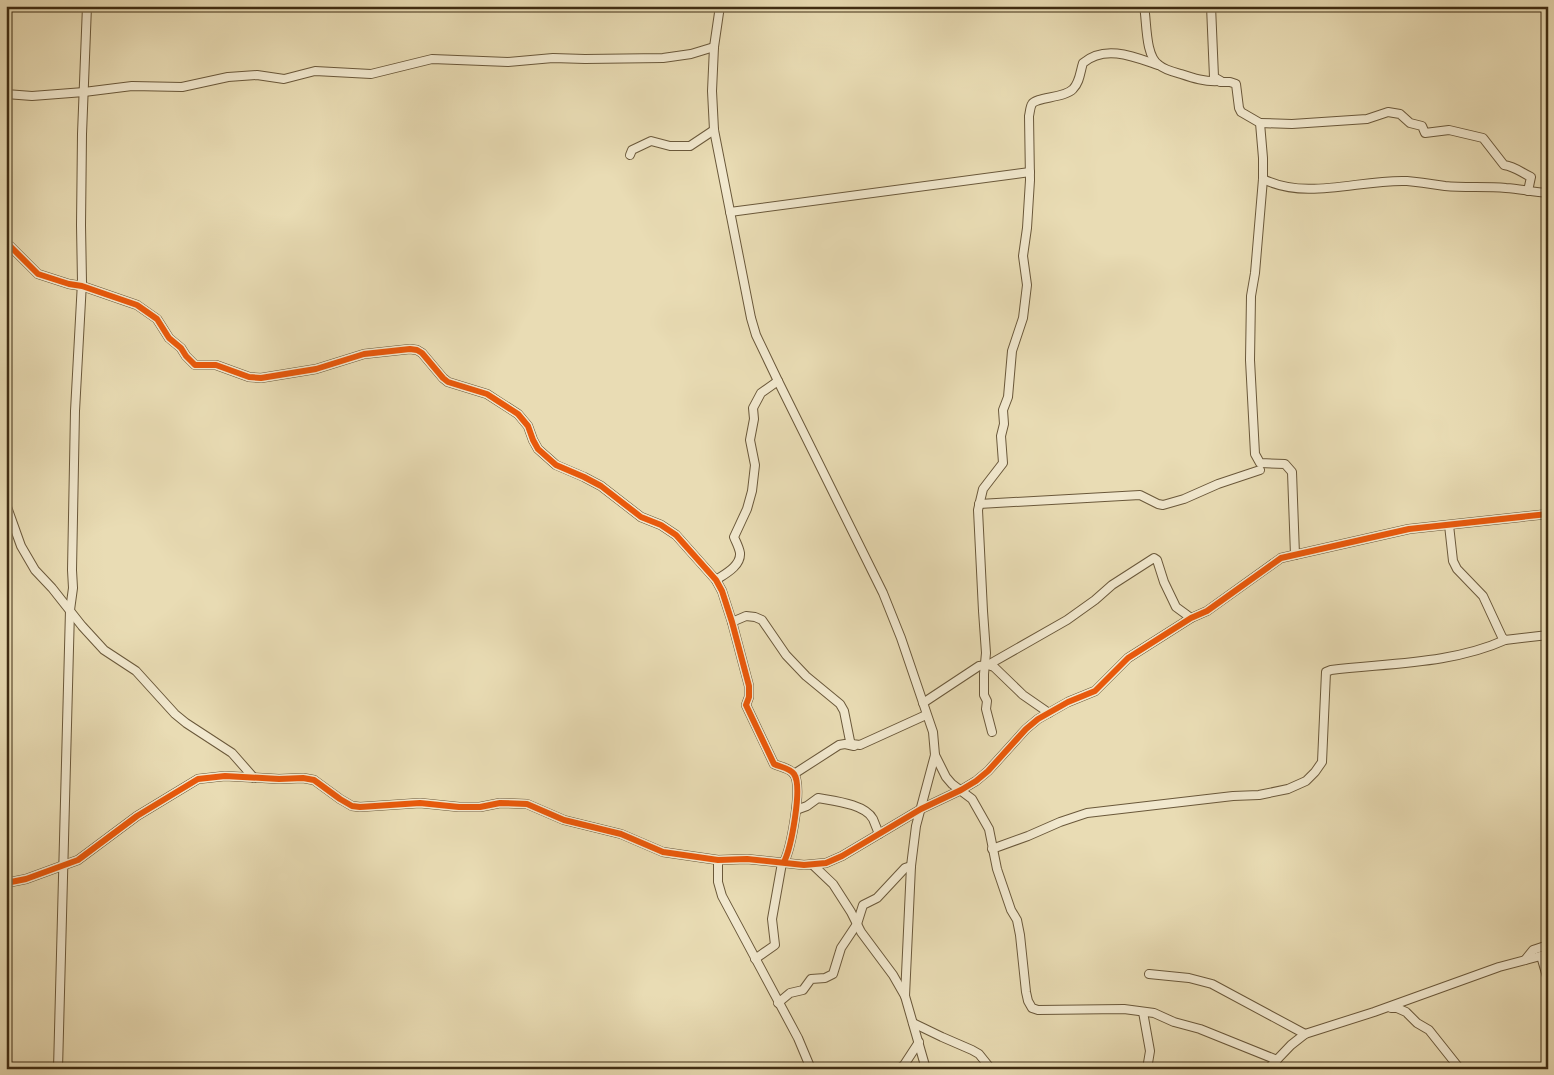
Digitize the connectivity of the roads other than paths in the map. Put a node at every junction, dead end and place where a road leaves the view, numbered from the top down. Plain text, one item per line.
1 (87, 6) edge
2 (720, 6) edge
3 (1144, 6) edge
4 (1211, 6) edge
5 (714, 47) junction
6 (1158, 65) junction
7 (1221, 81) junction
8 (84, 92) junction
9 (6, 94) edge
10 (1260, 123) junction
11 (714, 130) junction
12 (630, 155) dead end
13 (1030, 172) junction
14 (1262, 180) junction
15 (1528, 192) junction
16 (1548, 193) edge
17 (730, 212) junction
18 (6, 244) edge
19 (82, 286) junction
20 (778, 380) junction
21 (1260, 470) dead end
22 (6, 485) edge
23 (979, 504) junction
24 (1548, 514) edge
25 (1449, 525) junction
26 (1295, 555) junction
27 (716, 580) junction
28 (70, 610) junction
29 (1191, 618) junction
30 (732, 622) junction
31 (1548, 635) edge
32 (1505, 640) junction
33 (986, 665) junction
34 (923, 703) junction
35 (1049, 713) junction
36 (926, 715) junction
37 (992, 732) dead end
38 (856, 746) junction
39 (935, 755) junction
40 (794, 774) junction
41 (254, 778) junction
42 (961, 790) junction
43 (921, 809) junction
44 (796, 810) junction
45 (879, 834) junction
46 (992, 848) junction
47 (718, 860) junction
48 (783, 862) junction
49 (813, 864) junction
50 (62, 866) junction
51 (911, 866) junction
52 (6, 883) edge
53 (857, 924) junction
54 (1548, 945) edge
55 (1544, 955) edge
56 (755, 959) junction
57 (1525, 960) junction
58 (1150, 974) dead end
59 (1548, 980) edge
60 (905, 996) junction
61 (778, 1003) junction
62 (1386, 1008) junction
63 (1143, 1012) junction
64 (913, 1023) junction
65 (1305, 1034) junction
66 (919, 1042) junction
67 (1277, 1060) junction
68 (58, 1069) edge
69 (812, 1069) edge
70 (899, 1069) edge
71 (926, 1069) edge
72 (991, 1069) edge
73 (1147, 1069) edge
74 (1268, 1069) edge
75 (1460, 1069) edge

1 - 8 street
2 - 5 street
3 - 6 street
4 - 7 street
5 - 8 street
5 - 11 street
6 - 7 street
6 - 13 street
7 - 10 street
8 - 9 street
8 - 19 street
10 - 14 street
10 - 15 street
11 - 12 street
11 - 17 street
13 - 17 street
13 - 23 street
14 - 15 street
14 - 26 street
15 - 16 street
17 - 20 street
18 - 19 street
19 - 27 street
19 - 28 street
20 - 27 street
20 - 34 street
21 - 23 street
22 - 28 street
23 - 33 street
24 - 25 street
25 - 26 street
25 - 32 street
26 - 29 street
27 - 30 street
28 - 41 street
28 - 50 street
29 - 33 street
29 - 35 street
30 - 38 street
30 - 40 street
31 - 32 street
32 - 46 street
33 - 34 street
33 - 35 street
33 - 37 street
34 - 36 street
35 - 42 street
36 - 38 street
36 - 39 street
38 - 40 street
39 - 42 street
39 - 43 street
40 - 44 street
41 - 47 street
41 - 50 street
42 - 43 street
42 - 46 street
43 - 45 street
43 - 51 street
44 - 45 street
44 - 48 street
45 - 49 street
46 - 63 street
47 - 48 street
47 - 56 street
48 - 49 street
48 - 56 street
49 - 53 street
50 - 52 street
50 - 68 street
51 - 53 street
51 - 60 street
53 - 60 street
53 - 61 street
54 - 57 street
55 - 57 street
55 - 59 street
56 - 61 street
57 - 62 street
58 - 65 street
60 - 64 street
61 - 69 street
62 - 65 street
62 - 75 street
63 - 67 street
63 - 73 street
64 - 66 street
64 - 72 street
65 - 67 street
66 - 70 street
66 - 71 street
67 - 74 street

